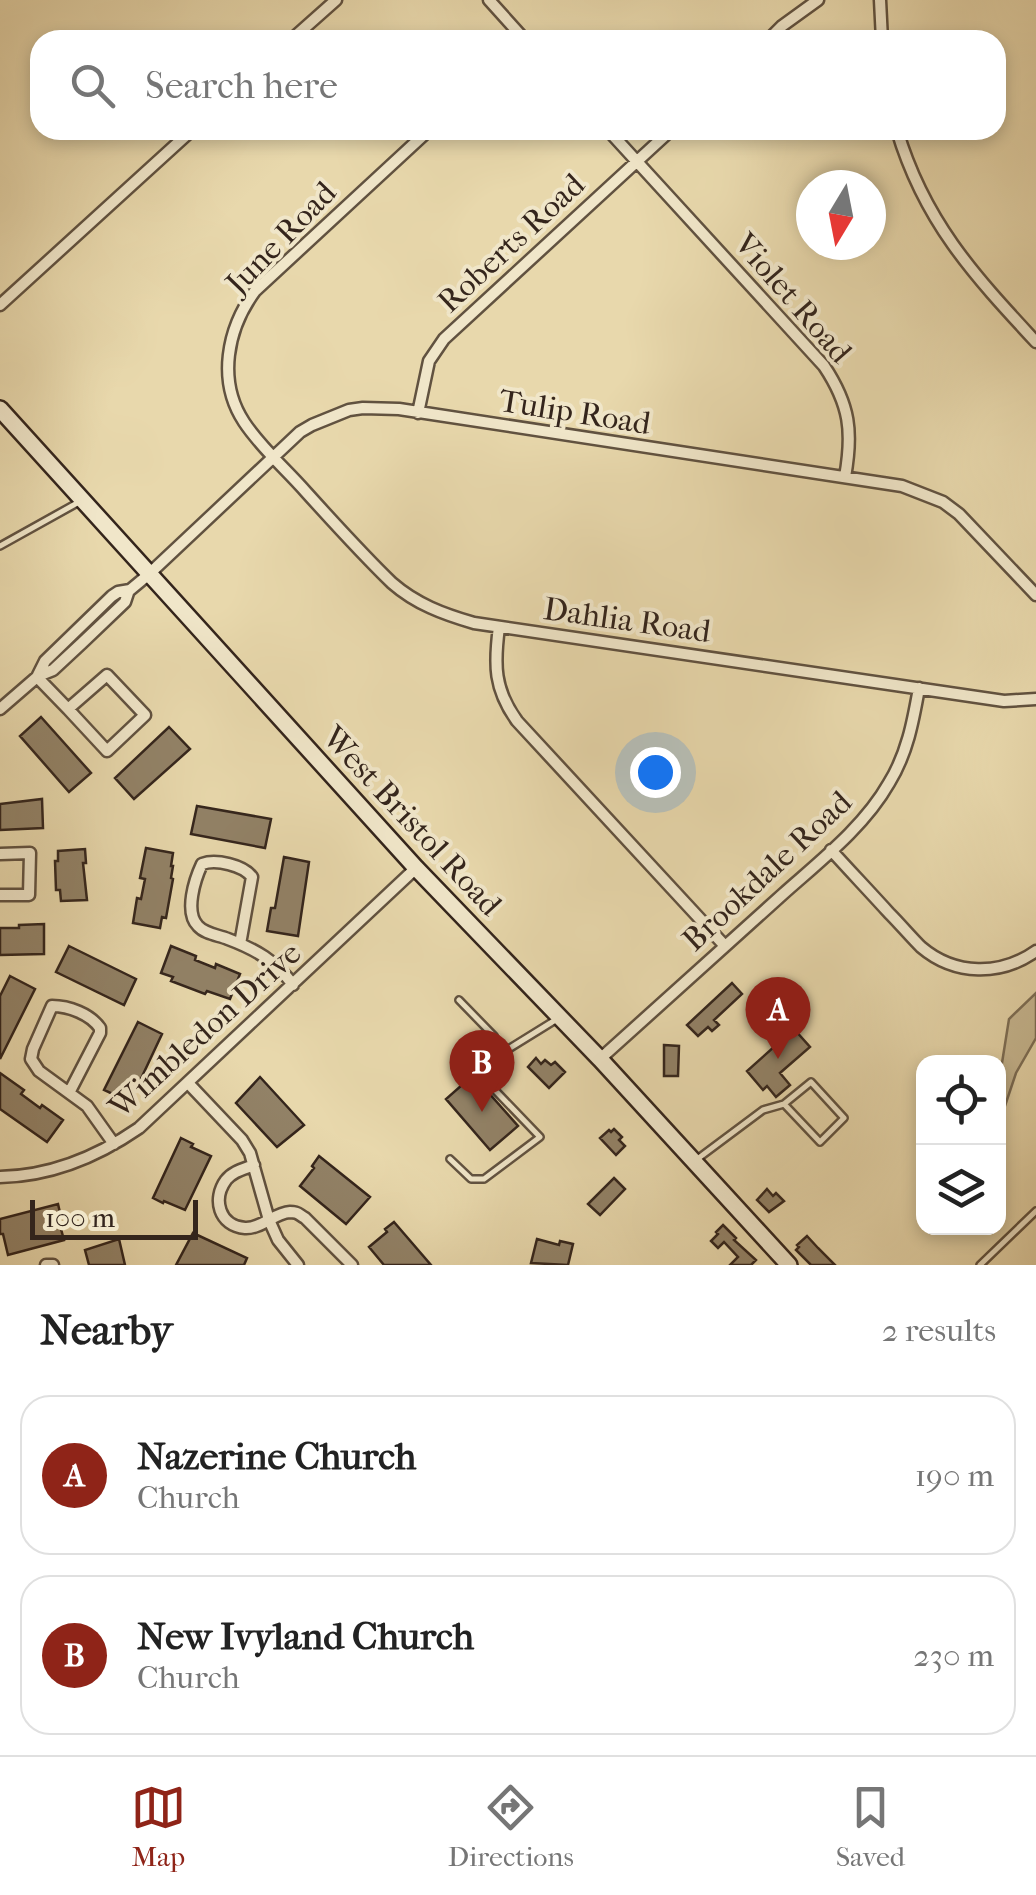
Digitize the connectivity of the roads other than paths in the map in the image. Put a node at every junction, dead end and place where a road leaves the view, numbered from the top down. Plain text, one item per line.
1 (336, 0) edge
2 (489, 0) edge
3 (818, 0) edge
4 (880, 0) edge
5 (302, 30) edge
6 (516, 30) edge
7 (778, 30) edge
8 (882, 30) edge
9 (181, 140) edge
10 (419, 140) edge
11 (617, 140) edge
12 (659, 140) edge
13 (901, 140) edge
14 (637, 161) junction
15 (0, 305) edge
16 (1036, 342) edge
17 (0, 409) edge
18 (418, 412) junction
19 (273, 457) junction
20 (845, 478) junction
21 (82, 500) junction
22 (0, 546) edge
23 (148, 575) junction
24 (1036, 595) edge
25 (499, 627) junction
26 (37, 676) junction
27 (919, 688) junction
28 (1036, 699) edge
29 (0, 709) edge
30 (68, 709) junction
31 (831, 850) junction
32 (0, 854) edge
33 (416, 868) junction
34 (0, 895) edge
35 (240, 944) junction
36 (725, 946) junction
37 (1036, 951) edge
38 (293, 985) junction
39 (458, 1000) dead end
40 (559, 1017) junction
41 (502, 1053) junction
42 (600, 1059) junction
43 (188, 1082) junction
44 (70, 1092) junction
45 (784, 1104) junction
46 (114, 1144) junction
47 (450, 1159) dead end
48 (694, 1162) junction
49 (254, 1165) junction
50 (0, 1178) edge
51 (1036, 1211) edge
52 (269, 1220) junction
53 (298, 1265) edge
54 (352, 1265) edge
55 (788, 1265) edge
56 (980, 1265) edge

1 - 5 street
2 - 6 street
3 - 7 street
4 - 8 street
9 - 15 street
10 - 19 street, June Road
11 - 14 street, Violet Road
12 - 14 street, Roberts Road
13 - 16 street
14 - 18 street, Roberts Road
14 - 20 street, Violet Road
17 - 21 main road, West Bristol Road
18 - 19 street, Tulip Road
18 - 20 street, Tulip Road
19 - 23 street, Tulip Road
19 - 25 street, Dahlia Road
20 - 24 street, Tulip Road
21 - 22 lane
21 - 23 main road, West Bristol Road
23 - 26 street, Tulip Road
23 - 33 main road, West Bristol Road
25 - 27 street, Dahlia Road
25 - 36 street
26 - 29 street, Tulip Road
26 - 30 street
27 - 28 street, Dahlia Road
27 - 31 street, Brookdale Road
30 - 30 street
31 - 36 street, Brookdale Road
31 - 37 street
32 - 34 street
33 - 38 street, Wimbledon Drive
33 - 40 main road, West Bristol Road
35 - 35 street
35 - 38 street
36 - 42 street, Brookdale Road
38 - 43 street, Wimbledon Drive
39 - 41 lane
40 - 41 lane
40 - 42 main road, West Bristol Road
41 - 47 lane
42 - 48 main road, West Bristol Road
43 - 46 street, Wimbledon Drive
43 - 49 street
44 - 44 street
44 - 46 street
45 - 45 lane
45 - 48 lane
46 - 50 street, Wimbledon Drive
48 - 55 main road, West Bristol Road
49 - 52 street
49 - 52 street
51 - 56 lane
52 - 53 street
52 - 54 street

